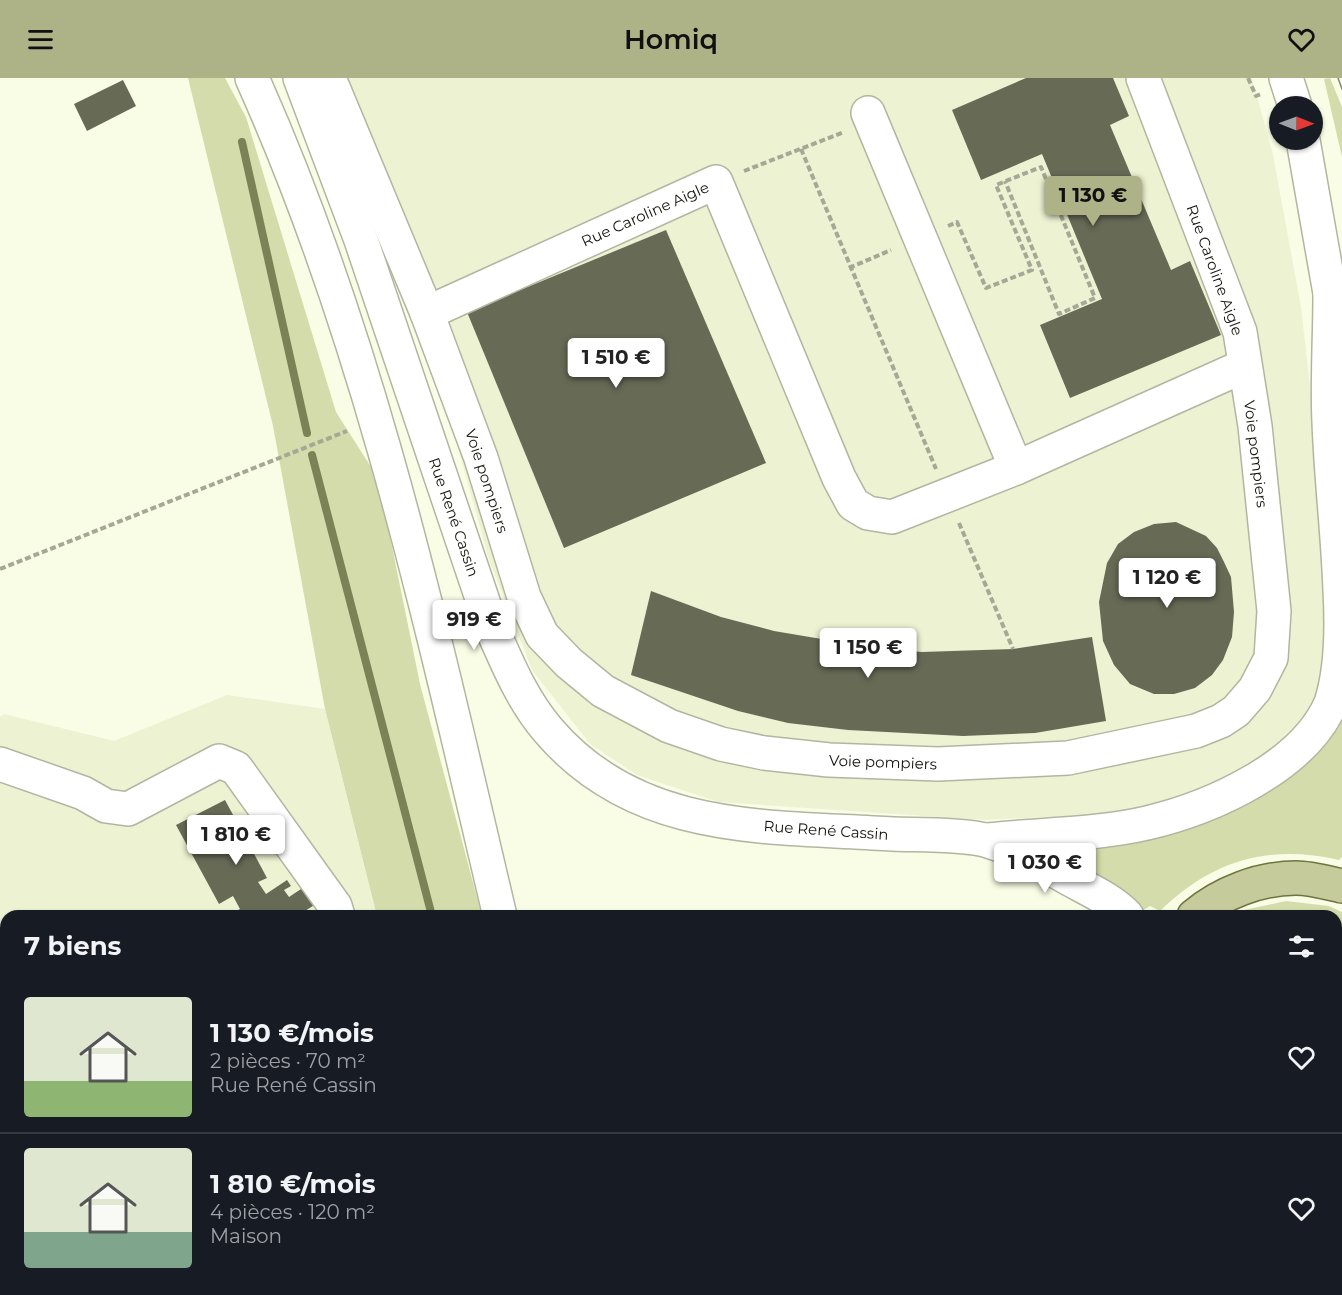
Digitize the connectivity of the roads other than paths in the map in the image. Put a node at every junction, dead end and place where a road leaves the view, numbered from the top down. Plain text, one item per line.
1 (252, 78) edge
2 (300, 78) edge
3 (329, 78) edge
4 (1143, 78) edge
5 (1286, 78) edge
6 (1291, 96) edge
7 (870, 117) road end
8 (1306, 150) edge
9 (1330, 295) junction
10 (426, 313) junction
11 (1342, 362) edge
12 (1244, 366) junction
13 (1016, 468) junction
14 (0, 764) edge
15 (987, 840) junction
16 (1342, 886) edge
17 (336, 910) edge
18 (499, 910) edge
19 (1119, 910) edge
20 (1202, 910) edge

1 - 18 street
2 - 15 street, Rue René Cassin
3 - 10 street
4 - 12 street, Rue Caroline Aigle
5 - 6 street
7 - 13 street
8 - 9 street
9 - 11 street
9 - 15 street
10 - 12 street, Voie pompiers
10 - 13 street, Rue Caroline Aigle
12 - 13 street, Rue Caroline Aigle
14 - 17 street
15 - 19 street, Rue René Cassin
16 - 20 main road

